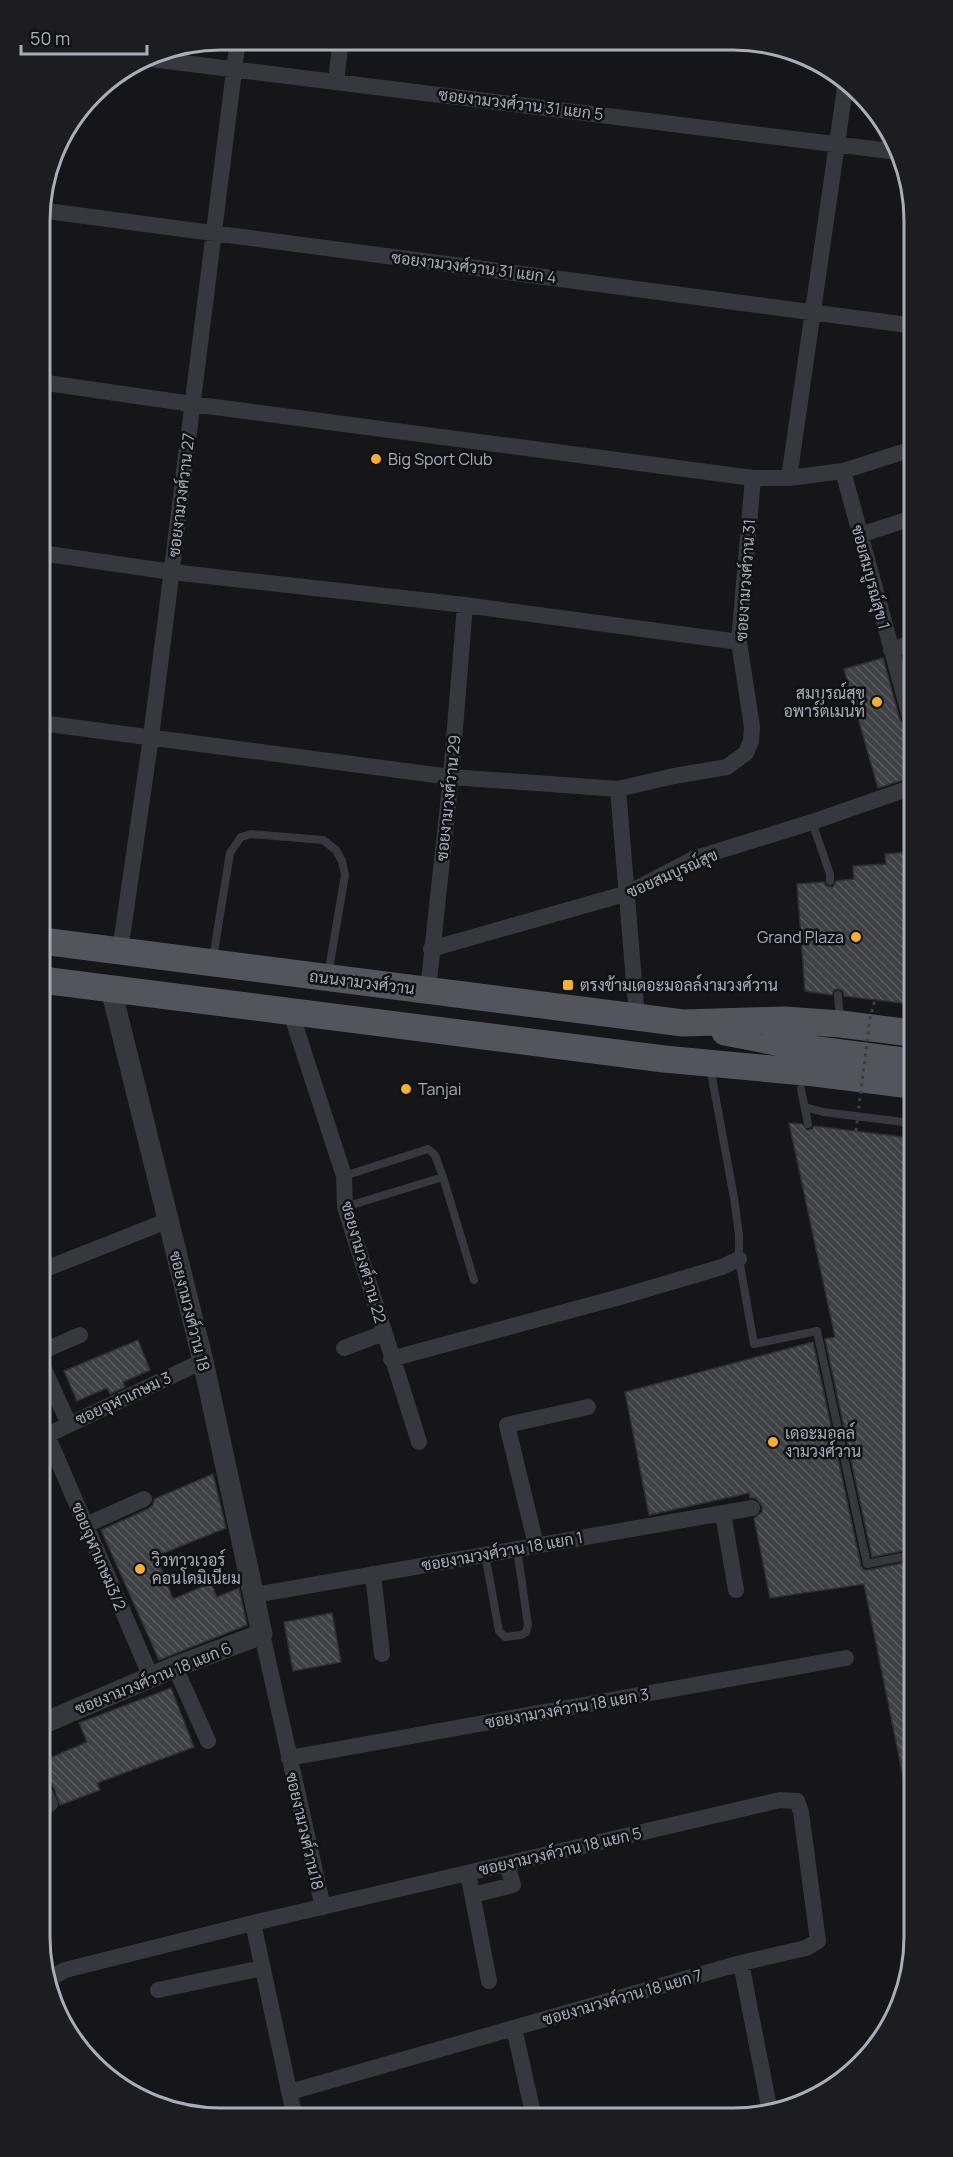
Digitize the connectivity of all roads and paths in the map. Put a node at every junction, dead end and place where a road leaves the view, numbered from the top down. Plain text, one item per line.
1 (237, 50) edge
2 (341, 50) edge
3 (162, 60) edge
4 (234, 69) junction
5 (336, 81) junction
6 (844, 92) edge
7 (837, 144) junction
8 (888, 151) edge
9 (50, 211) edge
10 (214, 233) junction
11 (813, 311) junction
12 (904, 324) edge
13 (50, 383) edge
14 (192, 404) junction
15 (904, 452) edge
16 (843, 471) junction
17 (753, 478) junction
18 (789, 478) junction
19 (904, 521) edge
20 (860, 535) junction
21 (50, 554) edge
22 (171, 572) junction
23 (465, 605) junction
24 (739, 642) junction
25 (904, 646) edge
26 (891, 650) junction
27 (904, 697) edge
28 (50, 724) edge
29 (151, 737) junction
30 (451, 777) junction
31 (618, 789) junction
32 (904, 790) edge
33 (812, 822) junction
34 (830, 881) dead end
35 (628, 893) junction
36 (50, 942) edge
37 (431, 949) junction
38 (120, 951) junction
39 (212, 963) junction
40 (327, 978) junction
41 (50, 981) edge
42 (111, 989) junction
43 (428, 990) junction
44 (838, 995) dead end
45 (875, 1000) dead end
46 (291, 1013) junction
47 (637, 1017) junction
48 (683, 1023) junction
49 (841, 1024) junction
50 (904, 1032) edge
51 (664, 1059) junction
52 (904, 1063) edge
53 (711, 1072) junction
54 (810, 1080) junction
55 (903, 1085) edge
56 (903, 1101) edge
57 (903, 1122) edge
58 (808, 1124) dead end
59 (856, 1131) dead end
60 (344, 1176) junction
61 (443, 1177) junction
62 (345, 1207) junction
63 (167, 1221) junction
64 (739, 1259) junction
65 (50, 1267) edge
66 (474, 1280) dead end
67 (384, 1333) junction
68 (80, 1335) dead end
69 (50, 1348) edge
70 (344, 1348) dead end
71 (391, 1359) junction
72 (203, 1361) junction
73 (50, 1382) edge
74 (588, 1407) dead end
75 (69, 1424) junction
76 (50, 1434) edge
77 (419, 1442) dead end
78 (50, 1447) edge
79 (144, 1499) dead end
80 (752, 1508) dead end
81 (723, 1513) junction
82 (86, 1525) junction
83 (536, 1545) junction
84 (517, 1548) junction
85 (485, 1554) junction
86 (903, 1557) edge
87 (373, 1574) junction
88 (736, 1590) dead end
89 (254, 1595) junction
90 (262, 1634) junction
91 (382, 1654) dead end
92 (846, 1658) dead end
93 (174, 1667) junction
94 (151, 1677) junction
95 (50, 1720) edge
96 (208, 1742) dead end
97 (289, 1758) junction
98 (797, 1801) joint
99 (507, 1863) junction
100 (468, 1873) junction
101 (472, 1895) junction
102 (323, 1907) junction
103 (253, 1923) junction
104 (741, 1963) junction
105 (262, 1968) junction
106 (54, 1976) edge
107 (489, 1981) dead end
108 (158, 1990) dead end
109 (514, 2028) junction
110 (290, 2092) junction
111 (768, 2104) edge
112 (293, 2108) edge
113 (532, 2108) edge

1 - 4 street, ซอยงามวงศ์วาน 27
2 - 5 street
3 - 4 street, ซอยงามวงศ์วาน 31 แยก 5
4 - 5 street, ซอยงามวงศ์วาน 31 แยก 5
4 - 10 street, ซอยงามวงศ์วาน 27
5 - 7 street, ซอยงามวงศ์วาน 31 แยก 5
6 - 7 street
7 - 8 street, ซอยงามวงศ์วาน 31 แยก 5
7 - 11 street
9 - 10 street, ซอยงามวงศ์วาน 31 แยก 4
10 - 11 street, ซอยงามวงศ์วาน 31 แยก 4
10 - 14 street, ซอยงามวงศ์วาน 27
11 - 12 street, ซอยงามวงศ์วาน 31 แยก 4
11 - 18 street
13 - 14 street
14 - 17 street
14 - 22 street, ซอยงามวงศ์วาน 27
15 - 16 street
16 - 18 street
16 - 20 street, ซอยสมบูรณ์สุข 1
17 - 18 street
17 - 24 street, ซอยงามวงศ์วาน 31
19 - 20 street
20 - 26 street, ซอยสมบูรณ์สุข 1
21 - 22 street
22 - 23 street
22 - 29 street, ซอยงามวงศ์วาน 27
23 - 24 street
23 - 30 street, ซอยงามวงศ์วาน 29
24 - 31 street, ซอยงามวงศ์วาน 31
25 - 26 street
26 - 27 street, ซอยสมบูรณ์สุข 1
28 - 29 street, ซอยงามวงศ์วาน 31
29 - 30 street, ซอยงามวงศ์วาน 31
29 - 38 street, ซอยงามวงศ์วาน 27
30 - 31 street, ซอยงามวงศ์วาน 31
30 - 37 street, ซอยงามวงศ์วาน 29
31 - 35 street
32 - 33 street, ซอยสมบูรณ์สุข
33 - 34 lane
33 - 35 street, ซอยสมบูรณ์สุข
35 - 37 street, ซอยสมบูรณ์สุข
35 - 47 street
36 - 38 main road, ถนนงามวงศ์วาน
37 - 43 street, ซอยงามวงศ์วาน 29
38 - 39 main road, ถนนงามวงศ์วาน
39 - 40 main road, ถนนงามวงศ์วาน
39 - 40 lane
40 - 43 main road, ถนนงามวงศ์วาน
41 - 42 main road, ถนนงามวงศ์วาน
42 - 46 main road, ถนนงามวงศ์วาน
42 - 63 street, ซอยงามวงศ์วาน 18
43 - 47 main road, ถนนงามวงศ์วาน
44 - 49 lane
45 - 59 path, bridge
46 - 51 main road, ถนนงามวงศ์วาน
46 - 60 street, ซอยงามวงศ์วาน 22
47 - 48 main road, ถนนงามวงศ์วาน
48 - 49 main road, ถนนงามวงศ์วาน
48 - 54 main road, ถนนงามวงศ์วาน
49 - 50 main road, ถนนงามวงศ์วาน
51 - 53 main road, ถนนงามวงศ์วาน
51 - 54 main road, ถนนงามวงศ์วาน
52 - 54 main road, ถนนงามวงศ์วาน
53 - 54 main road, ถนนงามวงศ์วาน
53 - 64 lane
54 - 55 main road, ถนนงามวงศ์วาน
54 - 56 main road, ถนนงามวงศ์วาน
54 - 57 lane
54 - 58 lane
60 - 61 lane
60 - 62 street, ซอยงามวงศ์วาน 22
61 - 62 lane
61 - 66 lane
62 - 67 street, ซอยงามวงศ์วาน 22
63 - 65 street
63 - 72 street, ซอยงามวงศ์วาน 18
64 - 71 street
64 - 86 lane
67 - 70 street
67 - 71 street, ซอยงามวงศ์วาน 22
68 - 69 street
71 - 77 street, ซอยงามวงศ์วาน 22
72 - 75 street, ซอยจุฬาเกษม 3
72 - 89 street, ซอยงามวงศ์วาน 18
73 - 75 street
74 - 83 street
75 - 76 street, ซอยจุฬาเกษม 3
78 - 82 street, ซอยจุฬาเกษม3/2
79 - 82 street
80 - 81 street, ซอยงามวงศ์วาน 18 แยก 1
81 - 83 street, ซอยงามวงศ์วาน 18 แยก 1
81 - 88 street
82 - 94 street, ซอยจุฬาเกษม3/2
83 - 84 street, ซอยงามวงศ์วาน 18 แยก 1
84 - 85 street, ซอยงามวงศ์วาน 18 แยก 1
84 - 85 lane
85 - 87 street, ซอยงามวงศ์วาน 18 แยก 1
87 - 89 street, ซอยงามวงศ์วาน 18 แยก 1
87 - 91 street
89 - 90 street, ซอยงามวงศ์วาน 18
90 - 93 street, ซอยงามวงศ์วาน 18 แยก 6
90 - 97 street, ซอยงามวงศ์วาน18
92 - 97 street, ซอยงามวงค์วาน 18 แยก 3
93 - 94 street, ซอยงามวงศ์วาน 18 แยก 6
93 - 96 street
94 - 95 street, ซอยงามวงศ์วาน 18 แยก 6
97 - 102 street, ซอยงามวงศ์วาน18
98 - 99 street, ซอยงามวงค์วาน 18 แยก 5
98 - 104 street, ซอยงามวงค์วาน 18 แยก 7
99 - 100 street, ซอยงามวงค์วาน 18 แยก 5
99 - 101 street
100 - 101 street
100 - 102 street, ซอยงามวงค์วาน 18 แยก 5
101 - 107 street
102 - 103 street, ซอยงามวงศ์วาน18
103 - 105 street
103 - 106 street
104 - 109 street, ซอยงามวงค์วาน 18 แยก 7
104 - 111 street
105 - 108 street
105 - 110 street
109 - 110 street, ซอยงามวงค์วาน 18 แยก 7
109 - 113 street
110 - 112 street

